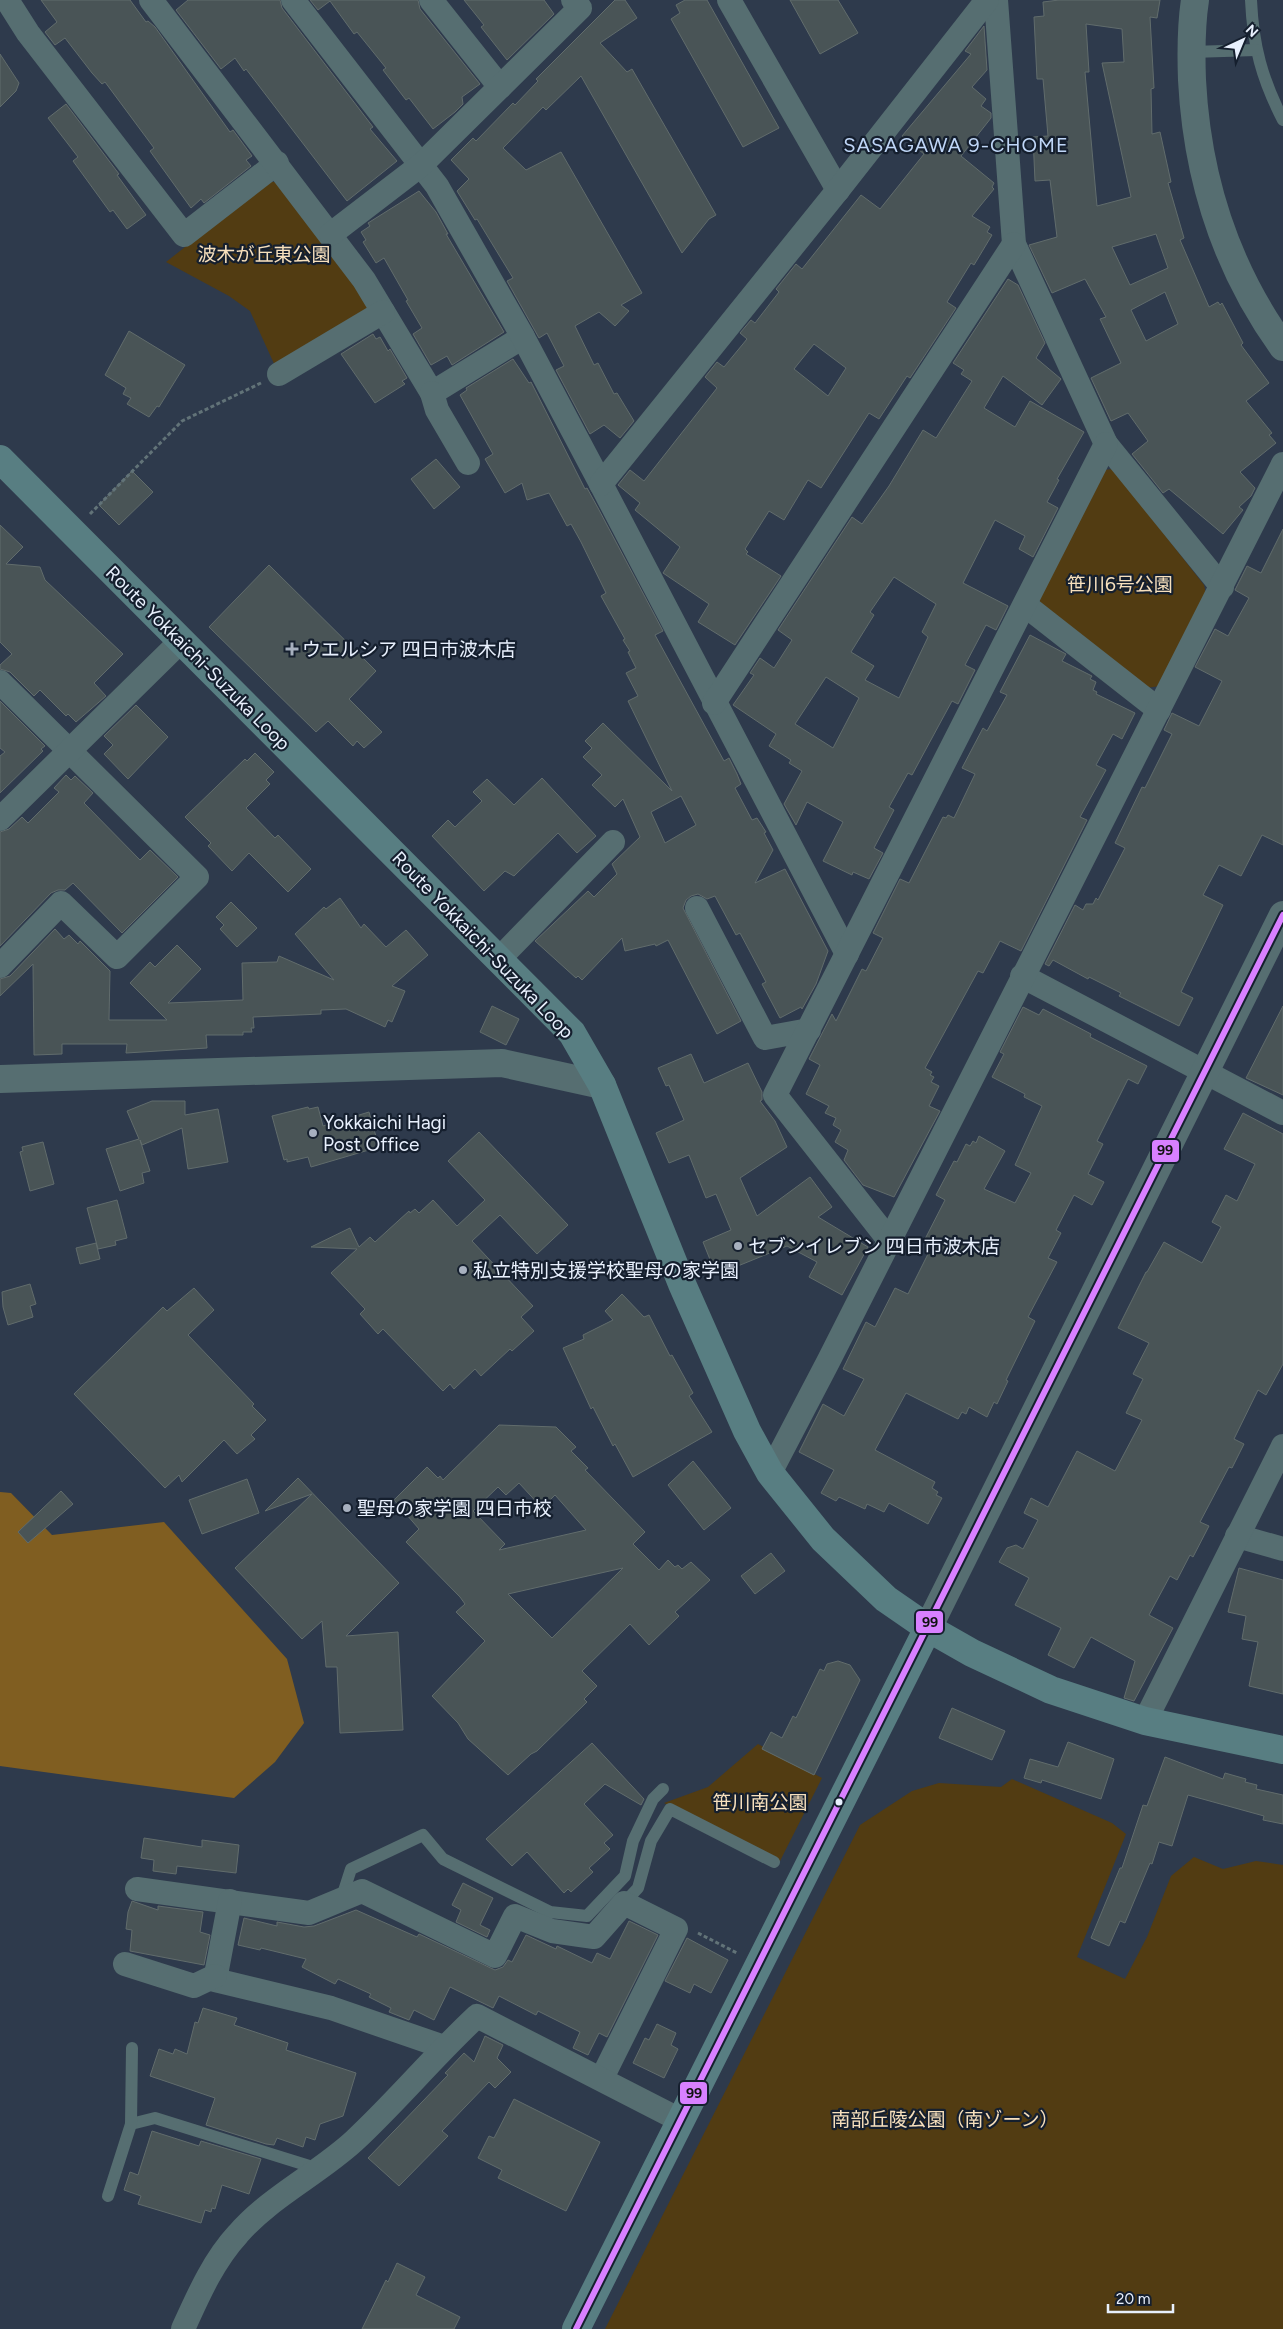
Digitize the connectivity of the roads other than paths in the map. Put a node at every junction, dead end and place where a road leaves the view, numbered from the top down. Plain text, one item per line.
1 (7, 0) edge
2 (151, 0) edge
3 (293, 0) edge
4 (431, 0) edge
5 (573, 0) edge
6 (729, 0) edge
7 (987, 0) edge
8 (996, 0) edge
9 (1195, 0) edge
10 (1251, 0) edge
11 (1256, 50) junction
12 (1191, 52) junction
13 (500, 87) junction
14 (1283, 120) edge
15 (277, 163) junction
16 (421, 165) junction
17 (838, 190) junction
18 (331, 234) junction
19 (1014, 244) junction
20 (383, 312) junction
21 (522, 338) junction
22 (1283, 346) edge
23 (279, 374) road end
24 (432, 393) junction
25 (1106, 444) junction
26 (0, 459) edge
27 (468, 463) dead end
28 (1283, 464) edge
29 (601, 484) junction
30 (1222, 587) junction
31 (1025, 605) junction
32 (182, 640) junction
33 (0, 682) edge
34 (714, 703) junction
35 (1159, 710) junction
36 (68, 752) junction
37 (0, 819) edge
38 (612, 842) dead end
39 (697, 908) dead end
40 (1283, 915) edge
41 (848, 954) junction
42 (500, 958) junction
43 (0, 966) edge
44 (1022, 976) junction
45 (809, 1030) junction
46 (1205, 1072) junction
47 (0, 1079) edge
48 (602, 1085) junction
49 (1283, 1113) edge
50 (889, 1240) junction
51 (1283, 1446) edge
52 (770, 1473) junction
53 (1237, 1536) junction
54 (1283, 1548) edge
55 (928, 1628) junction
56 (1145, 1721) junction
57 (1283, 1750) edge
58 (663, 1789) dead end
59 (774, 1862) dead end
60 (137, 1889) dead end
61 (340, 1900) junction
62 (230, 1901) junction
63 (624, 1903) junction
64 (126, 1964) dead end
65 (215, 1976) junction
66 (444, 2047) junction
67 (132, 2048) dead end
68 (602, 2078) junction
69 (680, 2120) junction
70 (131, 2124) junction
71 (320, 2168) junction
72 (108, 2196) dead end
73 (183, 2329) edge
74 (576, 2329) edge

1 - 15 street
2 - 15 street
3 - 16 street
4 - 13 street
5 - 13 street
6 - 17 street
7 - 17 street
8 - 19 street
9 - 12 street
10 - 11 lane
11 - 12 lane
11 - 14 lane
12 - 22 street
13 - 16 street
15 - 18 street
16 - 18 street
16 - 21 street
17 - 29 street
18 - 20 street
19 - 25 street
19 - 34 street
20 - 23 street
20 - 24 street
21 - 24 street
21 - 29 street
24 - 27 street
25 - 30 street
25 - 31 street
26 - 32 main road, Route Yokkaichi-Suzuka Loop
28 - 30 street
29 - 34 street
30 - 35 street
31 - 35 street
31 - 41 street
32 - 36 street
32 - 42 main road, Route Yokkaichi-Suzuka Loop
33 - 36 street
34 - 41 street
35 - 44 street
36 - 37 street
36 - 43 street
38 - 42 street
39 - 45 street
40 - 46 street
41 - 45 street
42 - 48 main road, Route Yokkaichi-Suzuka Loop
44 - 46 street
44 - 50 street
45 - 50 street
46 - 49 street
46 - 55 street
47 - 48 street
48 - 52 main road, Route Yokkaichi-Suzuka Loop
50 - 52 street
51 - 53 street
52 - 55 main road, Route Yokkaichi-Suzuka Loop
53 - 54 street
53 - 56 street
55 - 56 main road, Route Yokkaichi-Suzuka Loop
55 - 69 main road
56 - 57 main road, Route Yokkaichi-Suzuka Loop
58 - 61 lane
59 - 63 lane
60 - 62 street
61 - 62 street
61 - 63 street
62 - 65 street
63 - 68 street
64 - 65 street
65 - 66 street
66 - 68 street
66 - 71 street
67 - 70 lane
68 - 69 street
69 - 74 main road
70 - 71 lane
70 - 72 lane
71 - 73 street

